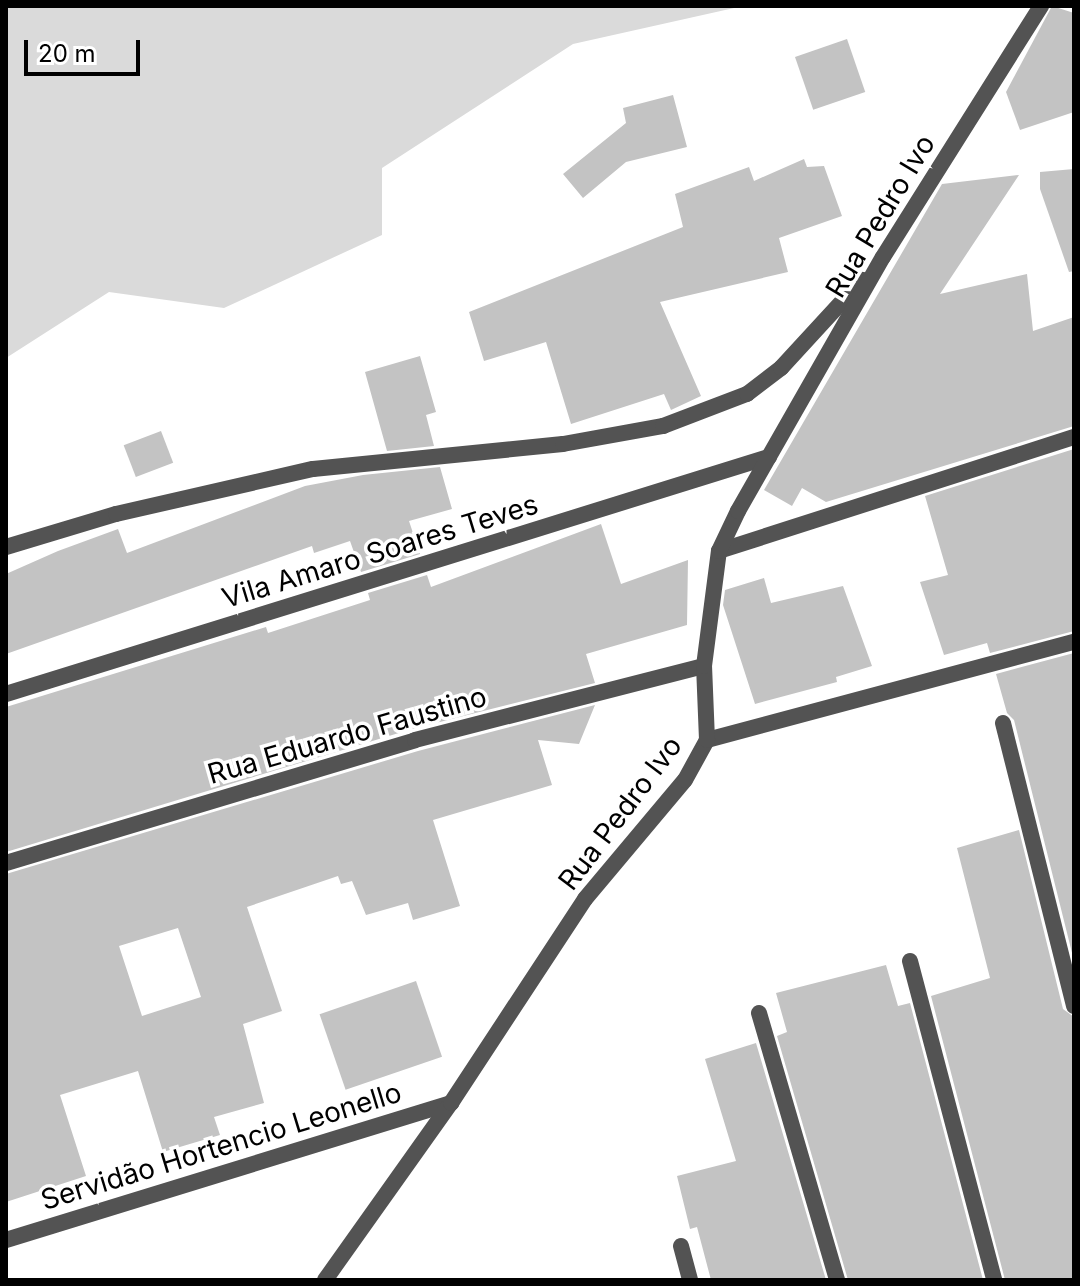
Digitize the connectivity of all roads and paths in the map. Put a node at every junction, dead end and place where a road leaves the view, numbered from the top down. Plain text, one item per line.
1 (1041, 6) edge
2 (883, 257) junction
3 (1074, 437) edge
4 (769, 457) junction
5 (6, 547) edge
6 (719, 551) junction
7 (1074, 642) edge
8 (704, 666) junction
9 (6, 694) edge
10 (1003, 723) dead end
11 (707, 740) junction
12 (6, 863) edge
13 (910, 961) dead end
14 (1074, 1006) edge
15 (759, 1013) dead end
16 (451, 1103) junction
17 (6, 1240) edge
18 (681, 1246) dead end
19 (325, 1280) edge
20 (690, 1280) edge
21 (837, 1280) edge
22 (994, 1280) edge

1 - 2 street, Rua Pedro Ivo
2 - 4 street, Rua Pedro Ivo
2 - 5 street
3 - 6 street
4 - 6 street, Rua Pedro Ivo
4 - 9 street, Vila Amaro Soares Teves
6 - 8 street, Rua Pedro Ivo
7 - 11 street
8 - 11 street, Rua Pedro Ivo
8 - 12 street, Rua Eduardo Faustino
10 - 14 street
11 - 16 street, Rua Pedro Ivo
13 - 22 street
15 - 21 street
16 - 17 street, Servidão Hortencio Leonello
16 - 19 street, Rua Pedro Ivo
18 - 20 street

